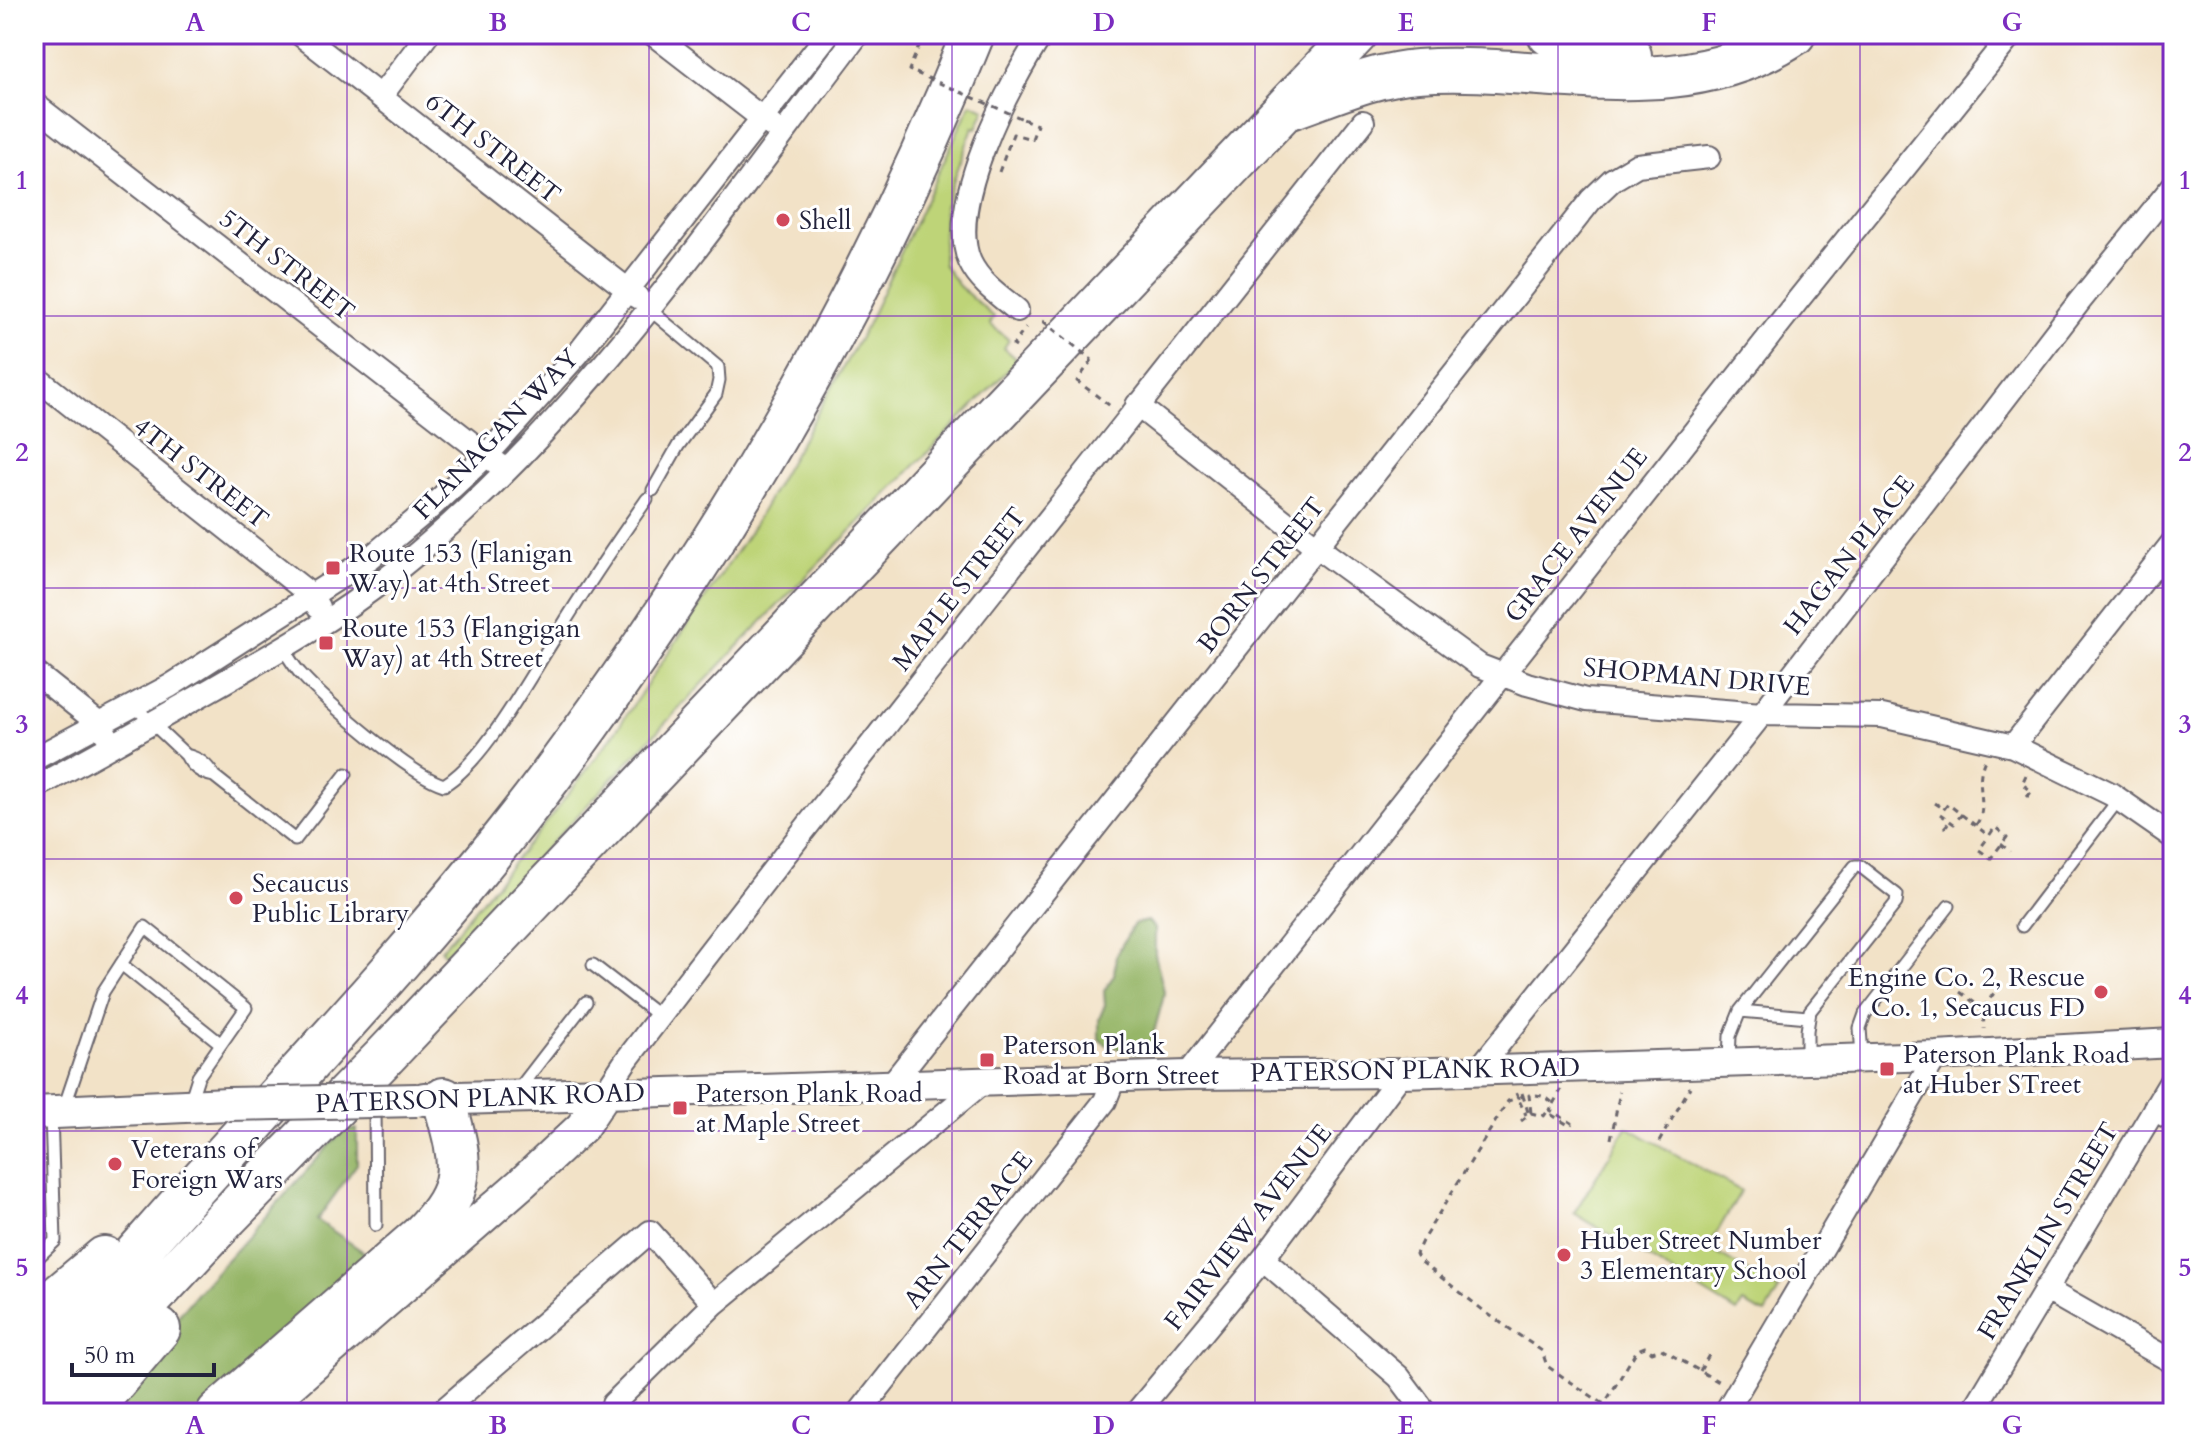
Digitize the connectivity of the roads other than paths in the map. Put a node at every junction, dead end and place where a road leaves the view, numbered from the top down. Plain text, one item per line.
1 (300, 34) edge
2 (428, 34) edge
3 (653, 34) edge
4 (828, 34) edge
5 (858, 34) edge
6 (973, 34) edge
7 (1042, 34) edge
8 (1356, 34) edge
9 (1549, 34) edge
10 (1741, 34) edge
11 (1794, 34) edge
12 (2012, 34) edge
13 (381, 96) junction
14 (34, 104) edge
15 (1284, 110) junction
16 (762, 118) junction
17 (1363, 122) dead end
18 (782, 134) junction
19 (1709, 157) dead end
20 (2173, 186) edge
21 (694, 204) junction
22 (715, 222) junction
23 (628, 288) junction
24 (649, 309) junction
25 (1017, 310) dead end
26 (34, 376) edge
27 (555, 381) junction
28 (575, 397) junction
29 (1127, 408) junction
30 (487, 455) junction
31 (506, 471) junction
32 (406, 528) junction
33 (2173, 542) edge
34 (422, 548) junction
35 (1318, 548) junction
36 (311, 595) junction
37 (326, 620) junction
38 (283, 649) junction
39 (34, 672) edge
40 (1501, 675) junction
41 (133, 705) junction
42 (1762, 714) junction
43 (98, 723) junction
44 (151, 724) junction
45 (114, 745) junction
46 (2013, 746) junction
47 (34, 759) edge
48 (346, 774) dead end
49 (34, 788) edge
50 (2119, 799) junction
51 (2173, 837) edge
52 (1949, 906) dead end
53 (2022, 926) dead end
54 (121, 964) junction
55 (593, 965) dead end
56 (586, 1002) dead end
57 (1740, 1011) junction
58 (660, 1017) junction
59 (1808, 1017) junction
60 (220, 1043) junction
61 (2173, 1043) edge
62 (1936, 1056) junction
63 (384, 1057) junction
64 (1862, 1059) junction
65 (1807, 1060) junction
66 (1729, 1062) junction
67 (1478, 1070) junction
68 (1402, 1073) junction
69 (1187, 1075) junction
70 (1114, 1078) junction
71 (2173, 1078) edge
72 (982, 1083) junction
73 (890, 1086) junction
74 (604, 1094) junction
75 (512, 1097) junction
76 (430, 1099) junction
77 (375, 1100) junction
78 (189, 1105) junction
79 (49, 1112) edge
80 (2164, 1115) edge
81 (218, 1162) junction
82 (376, 1225) dead end
83 (1263, 1259) junction
84 (34, 1261) edge
85 (2045, 1289) junction
86 (714, 1304) junction
87 (34, 1317) edge
88 (2173, 1362) edge
89 (34, 1366) edge
90 (44, 1413) edge
91 (88, 1413) edge
92 (218, 1413) edge
93 (258, 1413) edge
94 (440, 1413) edge
95 (623, 1413) edge
96 (859, 1413) edge
97 (1136, 1413) edge
98 (1426, 1413) edge
99 (1725, 1413) edge
100 (1972, 1413) edge

1 - 13 street, 6TH STREET
2 - 13 street
3 - 16 street
4 - 16 street, FLANAGAN WAY
5 - 18 street, FLANAGAN WAY
6 - 81 highway
7 - 25 street
8 - 15 highway
9 - 10 highway
11 - 15 highway
12 - 40 street, GRACE AVENUE
13 - 23 street, 6TH STREET
14 - 30 street, 5TH STREET
15 - 63 highway
16 - 18 street
16 - 21 street, FLANAGAN WAY
17 - 29 street, MAPLE STREET
18 - 22 street, FLANAGAN WAY
19 - 35 street, BORN STREET
20 - 42 street, HAGAN PLACE
21 - 22 street
21 - 23 street, FLANAGAN WAY
22 - 24 street, FLANAGAN WAY
23 - 24 street, 6TH STREET
23 - 27 street, FLANAGAN WAY
24 - 28 street, FLANAGAN WAY
24 - 38 lane
26 - 36 street, 4TH STREET
27 - 28 street
27 - 30 street, FLANAGAN WAY
28 - 31 street, FLANAGAN WAY
29 - 35 street, SHOPMAN DRIVE
29 - 58 street, MAPLE STREET
30 - 31 street, 5TH STREET
30 - 32 street, FLANAGAN WAY
31 - 34 street, FLANAGAN WAY
32 - 34 street
32 - 36 street, FLANAGAN WAY
33 - 46 street
34 - 37 street, FLANAGAN WAY
35 - 40 street, SHOPMAN DRIVE
35 - 73 street, BORN STREET
36 - 37 street, 4TH STREET
36 - 41 street, FLANAGAN WAY
37 - 38 street, FLANAGAN WAY
38 - 44 street, FLANAGAN WAY
39 - 43 street
40 - 42 street, SHOPMAN DRIVE
40 - 69 street, GRACE AVENUE
41 - 43 street, FLANAGAN WAY
41 - 44 lane
42 - 46 street, SHOPMAN DRIVE
42 - 67 street, HAGAN PLACE
43 - 45 street
43 - 47 street, FLANAGAN WAY
44 - 45 street, FLANAGAN WAY
44 - 48 lane
45 - 49 street, FLANAGAN WAY
46 - 50 street, SHOPMAN DRIVE
50 - 51 street, SHOPMAN DRIVE
50 - 53 lane
52 - 64 lane
54 - 60 lane
54 - 60 lane
54 - 79 lane
55 - 58 lane
56 - 75 lane
57 - 59 lane
57 - 59 lane
57 - 66 lane
58 - 74 street, MAPLE STREET
59 - 65 lane
60 - 78 lane
61 - 62 street, PATERSON PLANK ROAD
62 - 64 street, PATERSON PLANK ROAD
62 - 99 street
63 - 90 highway
63 - 91 highway
64 - 65 street, PATERSON PLANK ROAD
65 - 66 street, PATERSON PLANK ROAD
66 - 67 street, PATERSON PLANK ROAD
67 - 68 street, PATERSON PLANK ROAD
68 - 69 street, PATERSON PLANK ROAD
68 - 83 street, FAIRVIEW AVENUE
69 - 70 street, PATERSON PLANK ROAD
70 - 72 street, PATERSON PLANK ROAD
70 - 96 street, ARN TERRACE
71 - 80 street, FRANKLIN STREET
72 - 73 street, PATERSON PLANK ROAD
72 - 86 street
73 - 74 street, PATERSON PLANK ROAD
74 - 75 main road, PATERSON PLANK ROAD
74 - 93 main road
75 - 76 main road, PATERSON PLANK ROAD
76 - 77 main road, PATERSON PLANK ROAD, bridge
76 - 92 highway
77 - 78 main road, PATERSON PLANK ROAD, bridge
77 - 82 lane
78 - 79 main road, PATERSON PLANK ROAD
79 - 84 lane
80 - 85 street, FRANKLIN STREET
81 - 87 highway
81 - 89 highway
83 - 97 street, FAIRVIEW AVENUE
83 - 98 street
85 - 88 street
85 - 100 street, FRANKLIN STREET
86 - 94 street
86 - 95 street

